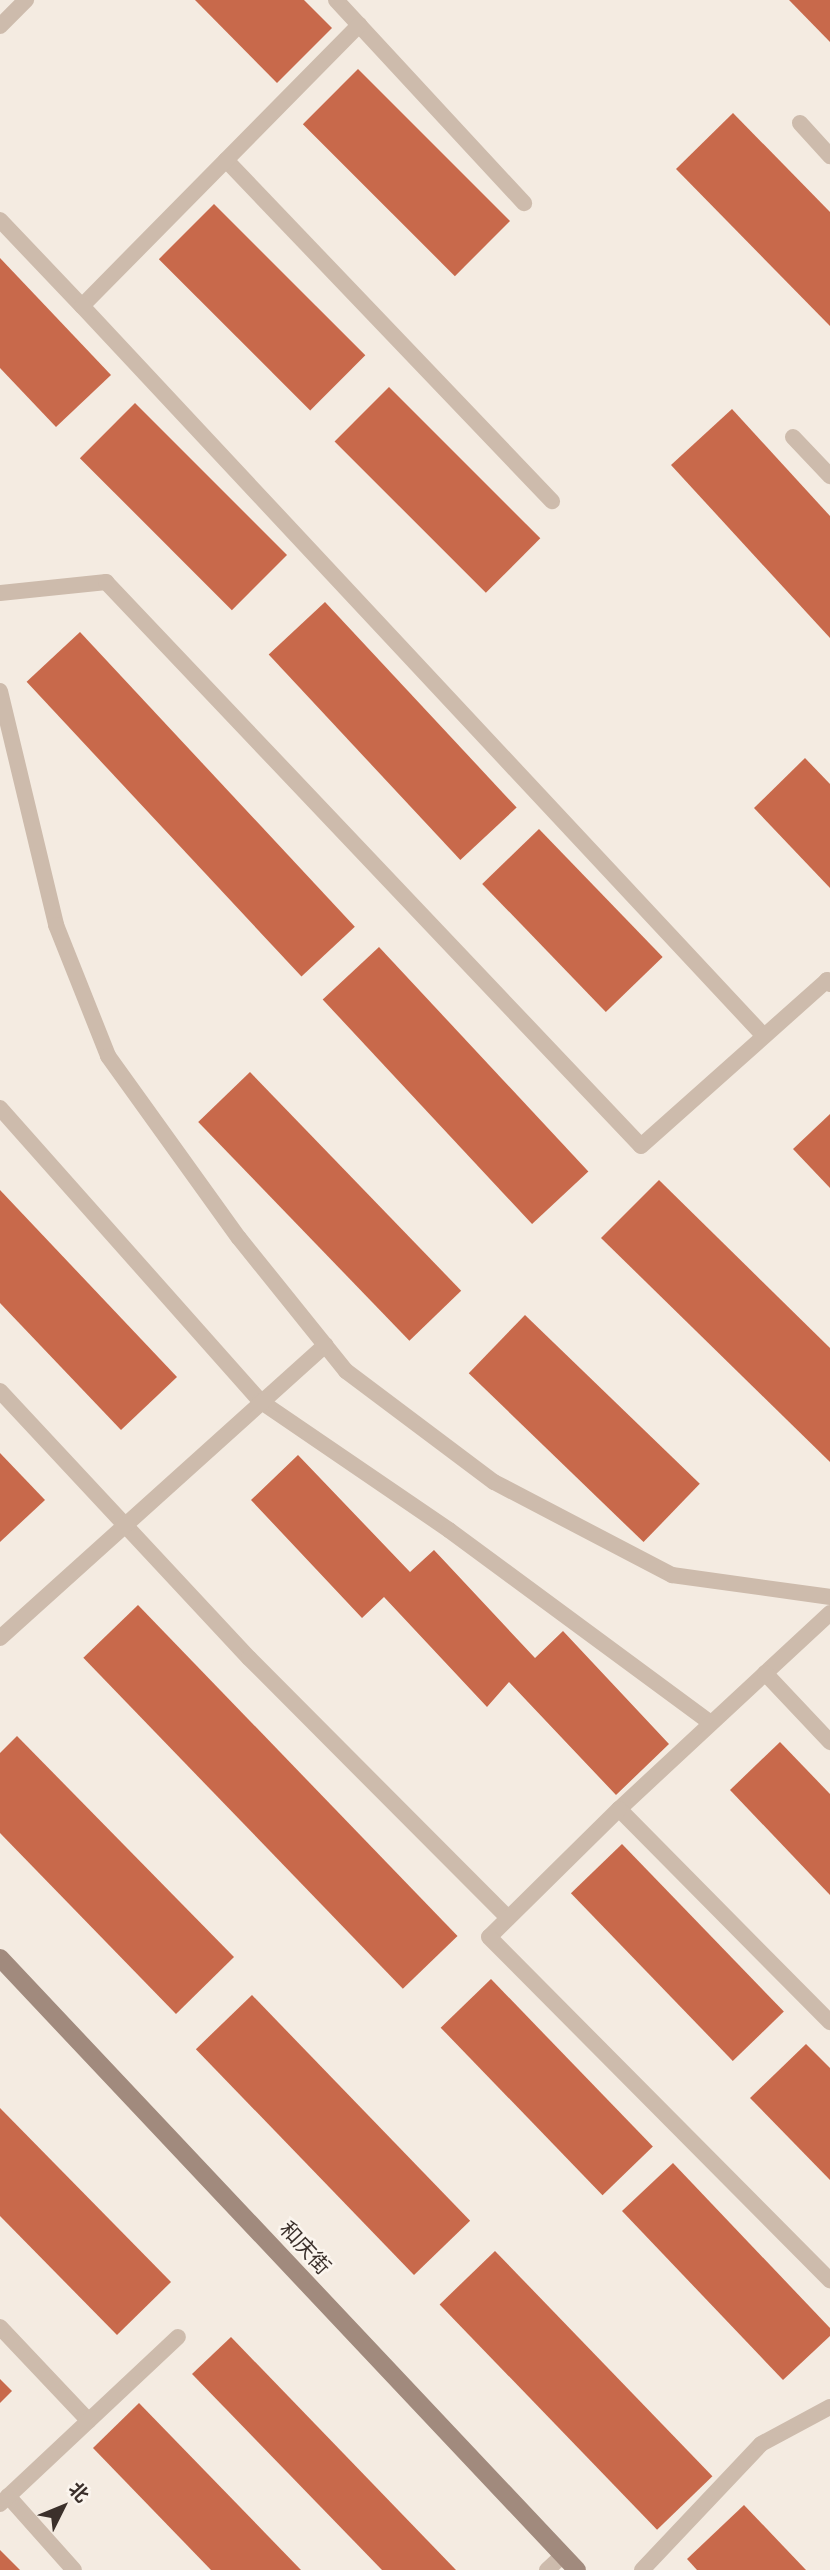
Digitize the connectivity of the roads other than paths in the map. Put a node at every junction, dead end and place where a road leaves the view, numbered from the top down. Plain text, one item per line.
1 (26, 0) edge
2 (336, 0) edge
3 (359, 25) junction
4 (0, 26) edge
5 (800, 123) dead end
6 (830, 156) edge
7 (226, 160) junction
8 (524, 203) dead end
9 (0, 220) edge
10 (82, 306) junction
11 (793, 437) dead end
12 (830, 476) edge
13 (552, 501) dead end
14 (0, 593) edge
15 (0, 691) edge
16 (830, 984) edge
17 (764, 1036) junction
18 (0, 1108) edge
19 (325, 1345) junction
20 (0, 1391) edge
21 (260, 1401) junction
22 (125, 1525) junction
23 (830, 1597) edge
24 (830, 1613) edge
25 (0, 1638) edge
26 (765, 1673) junction
27 (711, 1723) junction
28 (830, 1742) edge
29 (619, 1809) junction
30 (509, 1918) junction
31 (0, 1958) edge
32 (830, 2022) edge
33 (830, 2280) edge
34 (0, 2327) edge
35 (178, 2337) dead end
36 (830, 2407) edge
37 (89, 2421) junction
38 (4, 2500) edge
39 (563, 2555) junction
40 (74, 2570) edge
41 (547, 2570) edge
42 (577, 2570) edge
43 (642, 2570) edge

1 - 4 lane
2 - 3 lane
3 - 7 lane
3 - 8 lane
5 - 6 lane
7 - 10 lane
7 - 13 lane
9 - 10 lane
10 - 17 lane
11 - 12 lane
14 - 17 lane
15 - 19 lane
16 - 17 lane
18 - 21 lane
19 - 21 lane
19 - 23 lane
20 - 22 lane
21 - 22 lane
21 - 27 lane
22 - 25 lane
22 - 30 lane
24 - 26 lane
26 - 27 lane
26 - 28 lane
27 - 29 lane
29 - 30 lane
29 - 32 lane
30 - 33 lane
31 - 39 street, 和庆街
34 - 37 lane
35 - 37 lane
36 - 43 lane
37 - 38 lane
38 - 40 lane
39 - 41 lane
39 - 42 street, 和庆街

